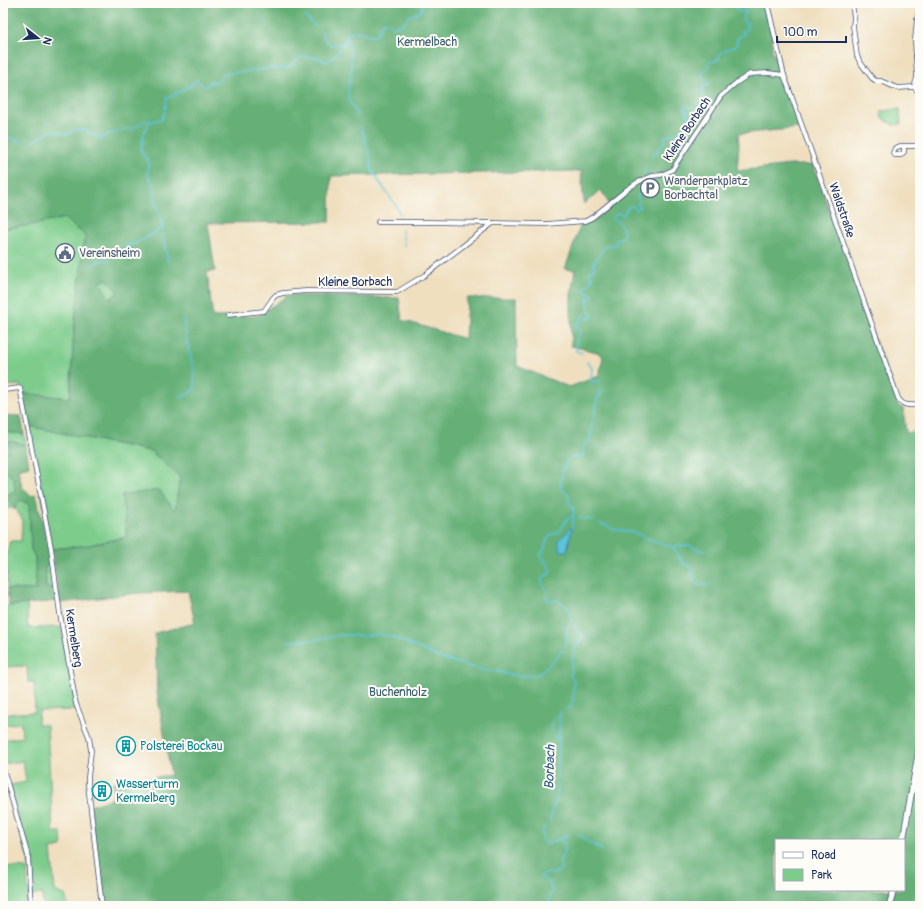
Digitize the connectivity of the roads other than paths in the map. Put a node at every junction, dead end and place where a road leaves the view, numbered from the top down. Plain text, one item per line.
1 (767, 3) edge
2 (852, 3) edge
3 (920, 9) edge
4 (920, 12) edge
5 (784, 75) junction
6 (914, 87) junction
7 (920, 94) edge
8 (904, 146) dead end
9 (920, 146) edge
10 (378, 222) dead end
11 (493, 223) junction
12 (228, 315) dead end
13 (4, 390) dead end
14 (920, 405) edge
15 (920, 744) edge
16 (3, 768) edge
17 (903, 839) edge
18 (894, 891) edge
19 (31, 906) edge
20 (102, 906) edge
21 (889, 906) edge

1 - 5 street, Waldstraße
2 - 6 street
3 - 4 street
4 - 6 street
5 - 11 street, Kleine Borbach
5 - 14 street, Waldstraße
6 - 7 street
8 - 9 street
10 - 11 street, Kleine Borbach
11 - 12 street, Kleine Borbach
13 - 20 street, Kermelberg
15 - 17 main road
16 - 19 street
18 - 21 main road

